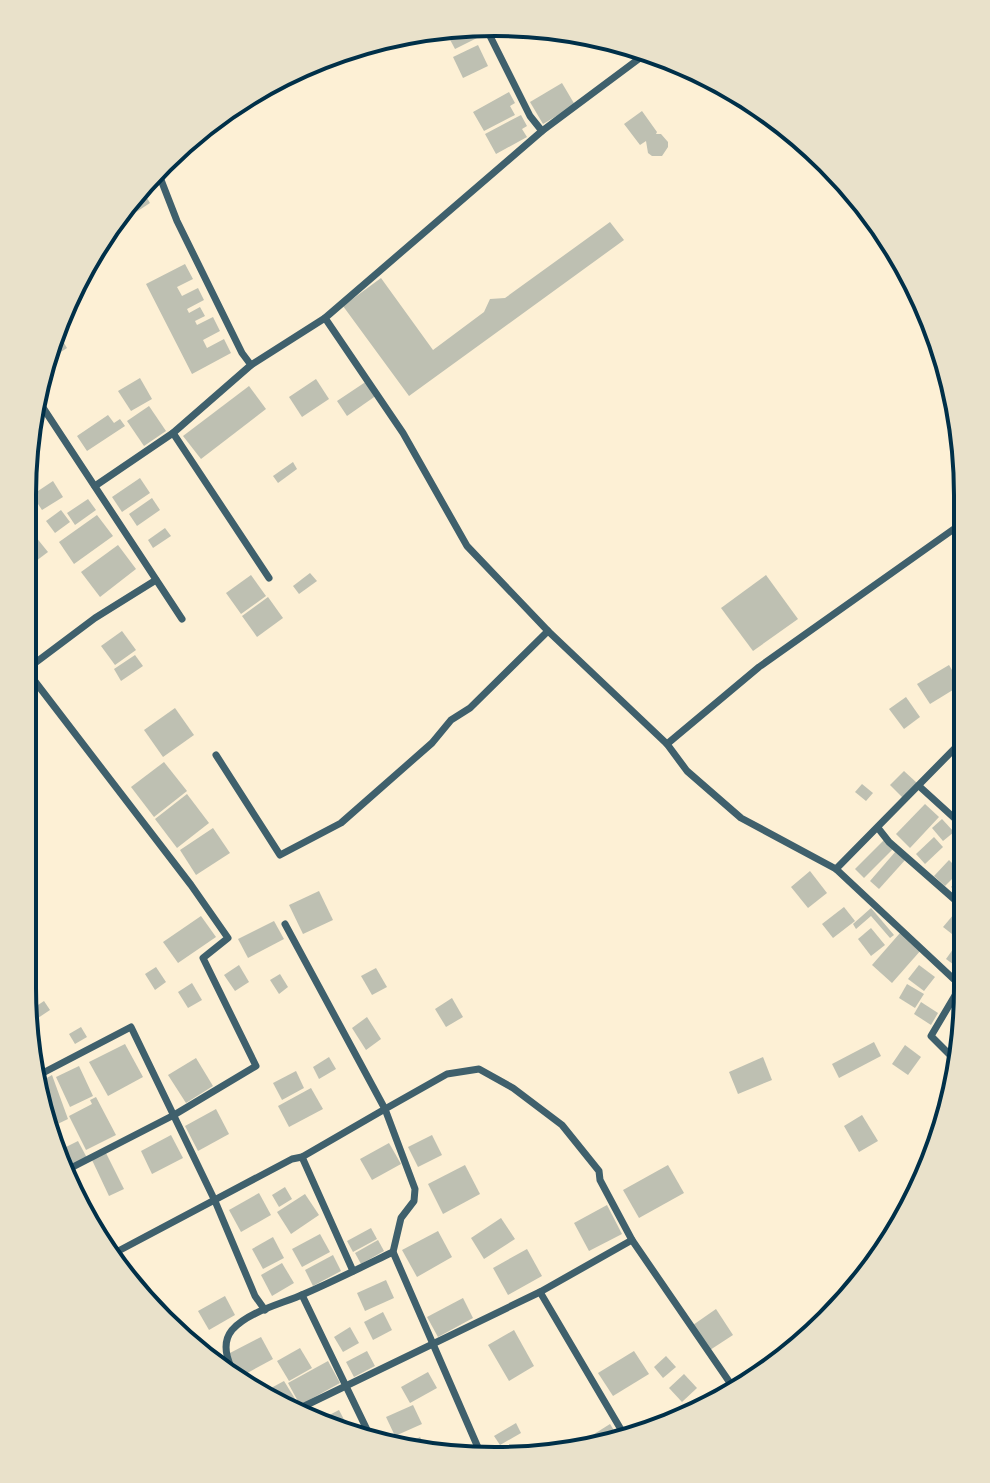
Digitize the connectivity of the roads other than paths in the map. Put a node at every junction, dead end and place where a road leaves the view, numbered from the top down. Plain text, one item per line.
1 (490, 36) edge
2 (639, 59) edge
3 (542, 131) junction
4 (161, 180) edge
5 (325, 318) junction
6 (251, 365) junction
7 (44, 409) edge
8 (173, 433) junction
9 (95, 486) junction
10 (954, 529) edge
11 (269, 578) dead end
12 (156, 580) junction
13 (182, 619) dead end
14 (548, 631) junction
15 (36, 663) edge
16 (36, 682) edge
17 (667, 744) junction
18 (954, 749) edge
19 (216, 755) dead end
20 (919, 786) junction
21 (954, 818) edge
22 (878, 828) junction
23 (836, 869) junction
24 (954, 899) edge
25 (285, 924) dead end
26 (954, 980) edge
27 (954, 997) edge
28 (949, 1054) edge
29 (44, 1072) edge
30 (385, 1109) junction
31 (174, 1115) junction
32 (302, 1157) junction
33 (72, 1167) edge
34 (215, 1201) junction
35 (632, 1240) junction
36 (119, 1251) edge
37 (393, 1252) junction
38 (353, 1271) junction
39 (540, 1292) junction
40 (302, 1295) junction
41 (265, 1310) junction
42 (432, 1343) junction
43 (231, 1363) edge
44 (730, 1382) edge
45 (345, 1385) junction
46 (305, 1406) edge
47 (366, 1428) edge
48 (621, 1429) edge
49 (477, 1446) edge

1 - 3 street
2 - 3 street
3 - 5 street
4 - 6 street
5 - 6 street
5 - 14 street
6 - 8 street
7 - 9 street
8 - 9 street
8 - 11 street
9 - 12 street
10 - 17 street
12 - 13 street
12 - 15 street
14 - 17 street
14 - 19 street
16 - 31 street
17 - 23 street
18 - 20 street
20 - 21 street
20 - 22 street
22 - 23 street
22 - 24 street
23 - 26 street
25 - 30 street
27 - 28 street
29 - 31 street
30 - 32 street
30 - 35 street
30 - 37 street
31 - 33 street
31 - 34 street
32 - 34 street
32 - 38 street
34 - 36 street
34 - 41 street
35 - 39 street
35 - 44 street
37 - 38 street
37 - 42 street
38 - 40 street
39 - 42 street
39 - 48 street
40 - 41 street
40 - 45 street
41 - 43 street
42 - 45 street
42 - 49 street
45 - 46 street
45 - 47 street

